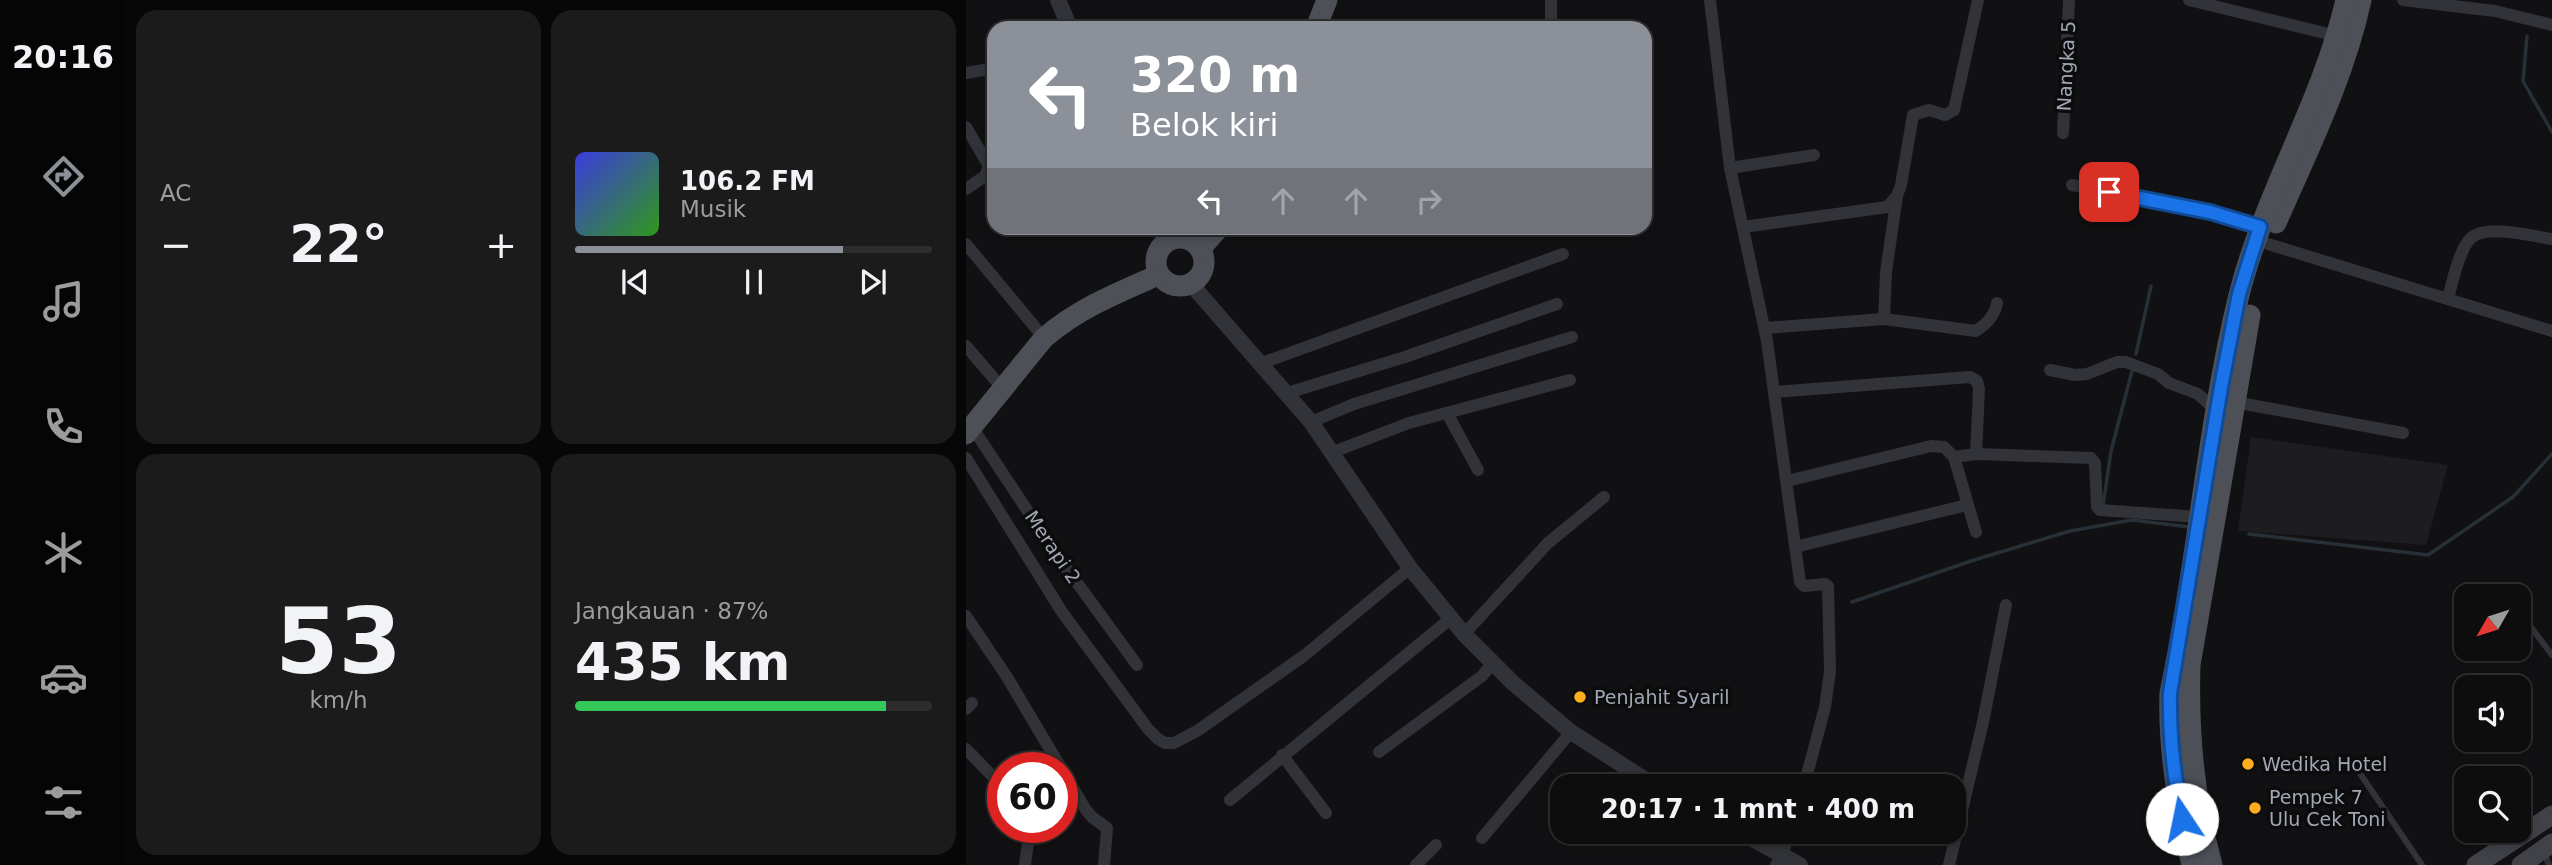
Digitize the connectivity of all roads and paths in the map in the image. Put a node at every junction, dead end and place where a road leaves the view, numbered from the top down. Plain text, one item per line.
1 (1058, 0) edge
2 (1327, 0) edge
3 (1551, 0) edge
4 (1710, 0) edge
5 (1978, 0) edge
6 (2068, 0) edge
7 (2189, 0) edge
8 (2346, 0) edge
9 (2361, 0) edge
10 (2403, 0) edge
11 (1067, 21) edge
12 (1319, 21) edge
13 (1551, 21) edge
14 (2552, 25) edge
15 (2337, 36) junction
16 (987, 69) edge
17 (966, 73) edge
18 (966, 127) edge
19 (2063, 133) dead end
20 (1814, 155) dead end
21 (987, 163) edge
22 (1730, 168) junction
23 (987, 171) edge
24 (2072, 185) dead end
25 (966, 189) edge
26 (1898, 196) junction
27 (1743, 227) junction
28 (1166, 235) edge
29 (1170, 235) edge
30 (1213, 235) edge
31 (2264, 235) junction
32 (2552, 239) edge
33 (966, 244) edge
34 (1200, 249) junction
35 (1563, 254) dead end
36 (1158, 275) junction
37 (1191, 284) junction
38 (2448, 299) junction
39 (1997, 303) dead end
40 (1557, 304) dead end
41 (1884, 319) junction
42 (1765, 328) junction
43 (2552, 331) edge
44 (1572, 337) dead end
45 (1044, 338) junction
46 (966, 346) edge
47 (1259, 364) junction
48 (2050, 370) dead end
49 (1570, 380) dead end
50 (1003, 389) junction
51 (1775, 391) junction
52 (1287, 393) junction
53 (2223, 404) junction
54 (1447, 412) junction
55 (1311, 422) junction
56 (968, 429) edge
57 (2403, 433) dead end
58 (1333, 452) junction
59 (1976, 454) junction
60 (1954, 457) junction
61 (966, 458) edge
62 (1478, 470) dead end
63 (1787, 481) junction
64 (1604, 497) dead end
65 (1967, 505) junction
66 (2199, 517) junction
67 (1976, 532) dead end
68 (1794, 547) junction
69 (1410, 568) junction
70 (2006, 605) dead end
71 (966, 616) edge
72 (1450, 619) junction
73 (2531, 627) edge
74 (1464, 634) junction
75 (2552, 655) edge
76 (1493, 663) junction
77 (1137, 665) dead end
78 (1571, 732) junction
79 (966, 749) edge
80 (1379, 752) dead end
81 (1282, 755) junction
82 (2357, 769) dead end
83 (987, 771) edge
84 (1636, 774) edge
85 (1807, 774) edge
86 (1230, 800) dead end
87 (1326, 813) dead end
88 (2552, 815) edge
89 (1482, 838) dead end
90 (1028, 843) edge
91 (1756, 844) edge
92 (1785, 844) edge
93 (1436, 845) dead end
94 (2548, 852) edge
95 (1779, 861) edge
96 (1025, 865) edge
97 (1104, 865) edge
98 (1416, 865) edge
99 (1800, 865) edge
100 (1949, 865) edge
101 (2192, 865) edge
102 (2212, 865) edge
103 (2422, 865) edge
104 (2476, 865) edge
105 (2521, 865) edge

1 - 11 street
2 - 12 main road
3 - 13 street
4 - 22 street
5 - 26 street
6 - 19 street, Nangka 5
7 - 15 street
8 - 15 main road
9 - 31 main road
10 - 14 street
15 - 31 main road
16 - 17 street
18 - 21 street
20 - 22 street
22 - 27 street
23 - 25 street
24 - 31 street
26 - 27 street
26 - 41 street
27 - 42 street
28 - 36 main road
29 - 34 main road
30 - 34 main road
31 - 38 street
31 - 53 main road
32 - 38 street
33 - 45 street
34 - 37 main road
35 - 47 street
36 - 37 main road
36 - 45 main road
37 - 47 street
38 - 43 street
39 - 41 street
40 - 52 street
41 - 42 street
42 - 51 street
44 - 55 street
45 - 50 main road
46 - 50 street
47 - 52 street
48 - 53 street
49 - 54 street
50 - 56 main road
51 - 59 street
51 - 63 street
52 - 55 street
53 - 57 street
53 - 66 main road
53 - 102 main road
54 - 58 street
54 - 62 street
55 - 58 street
56 - 77 street, Merapi 2
58 - 69 street
59 - 60 street
59 - 66 street
60 - 63 street
60 - 65 street
61 - 69 street
63 - 68 street
64 - 74 street
65 - 67 street
65 - 68 street
66 - 101 main road
68 - 85 street
69 - 72 street
70 - 100 street
71 - 97 street
72 - 74 street
72 - 81 street
73 - 75 lane
74 - 76 street
76 - 78 street
76 - 80 street
78 - 84 street
78 - 89 street
79 - 83 street
81 - 86 street
81 - 87 street
82 - 103 lane
88 - 104 main road
90 - 96 street
91 - 95 street
92 - 95 street
93 - 98 street
94 - 105 main road
95 - 99 street

